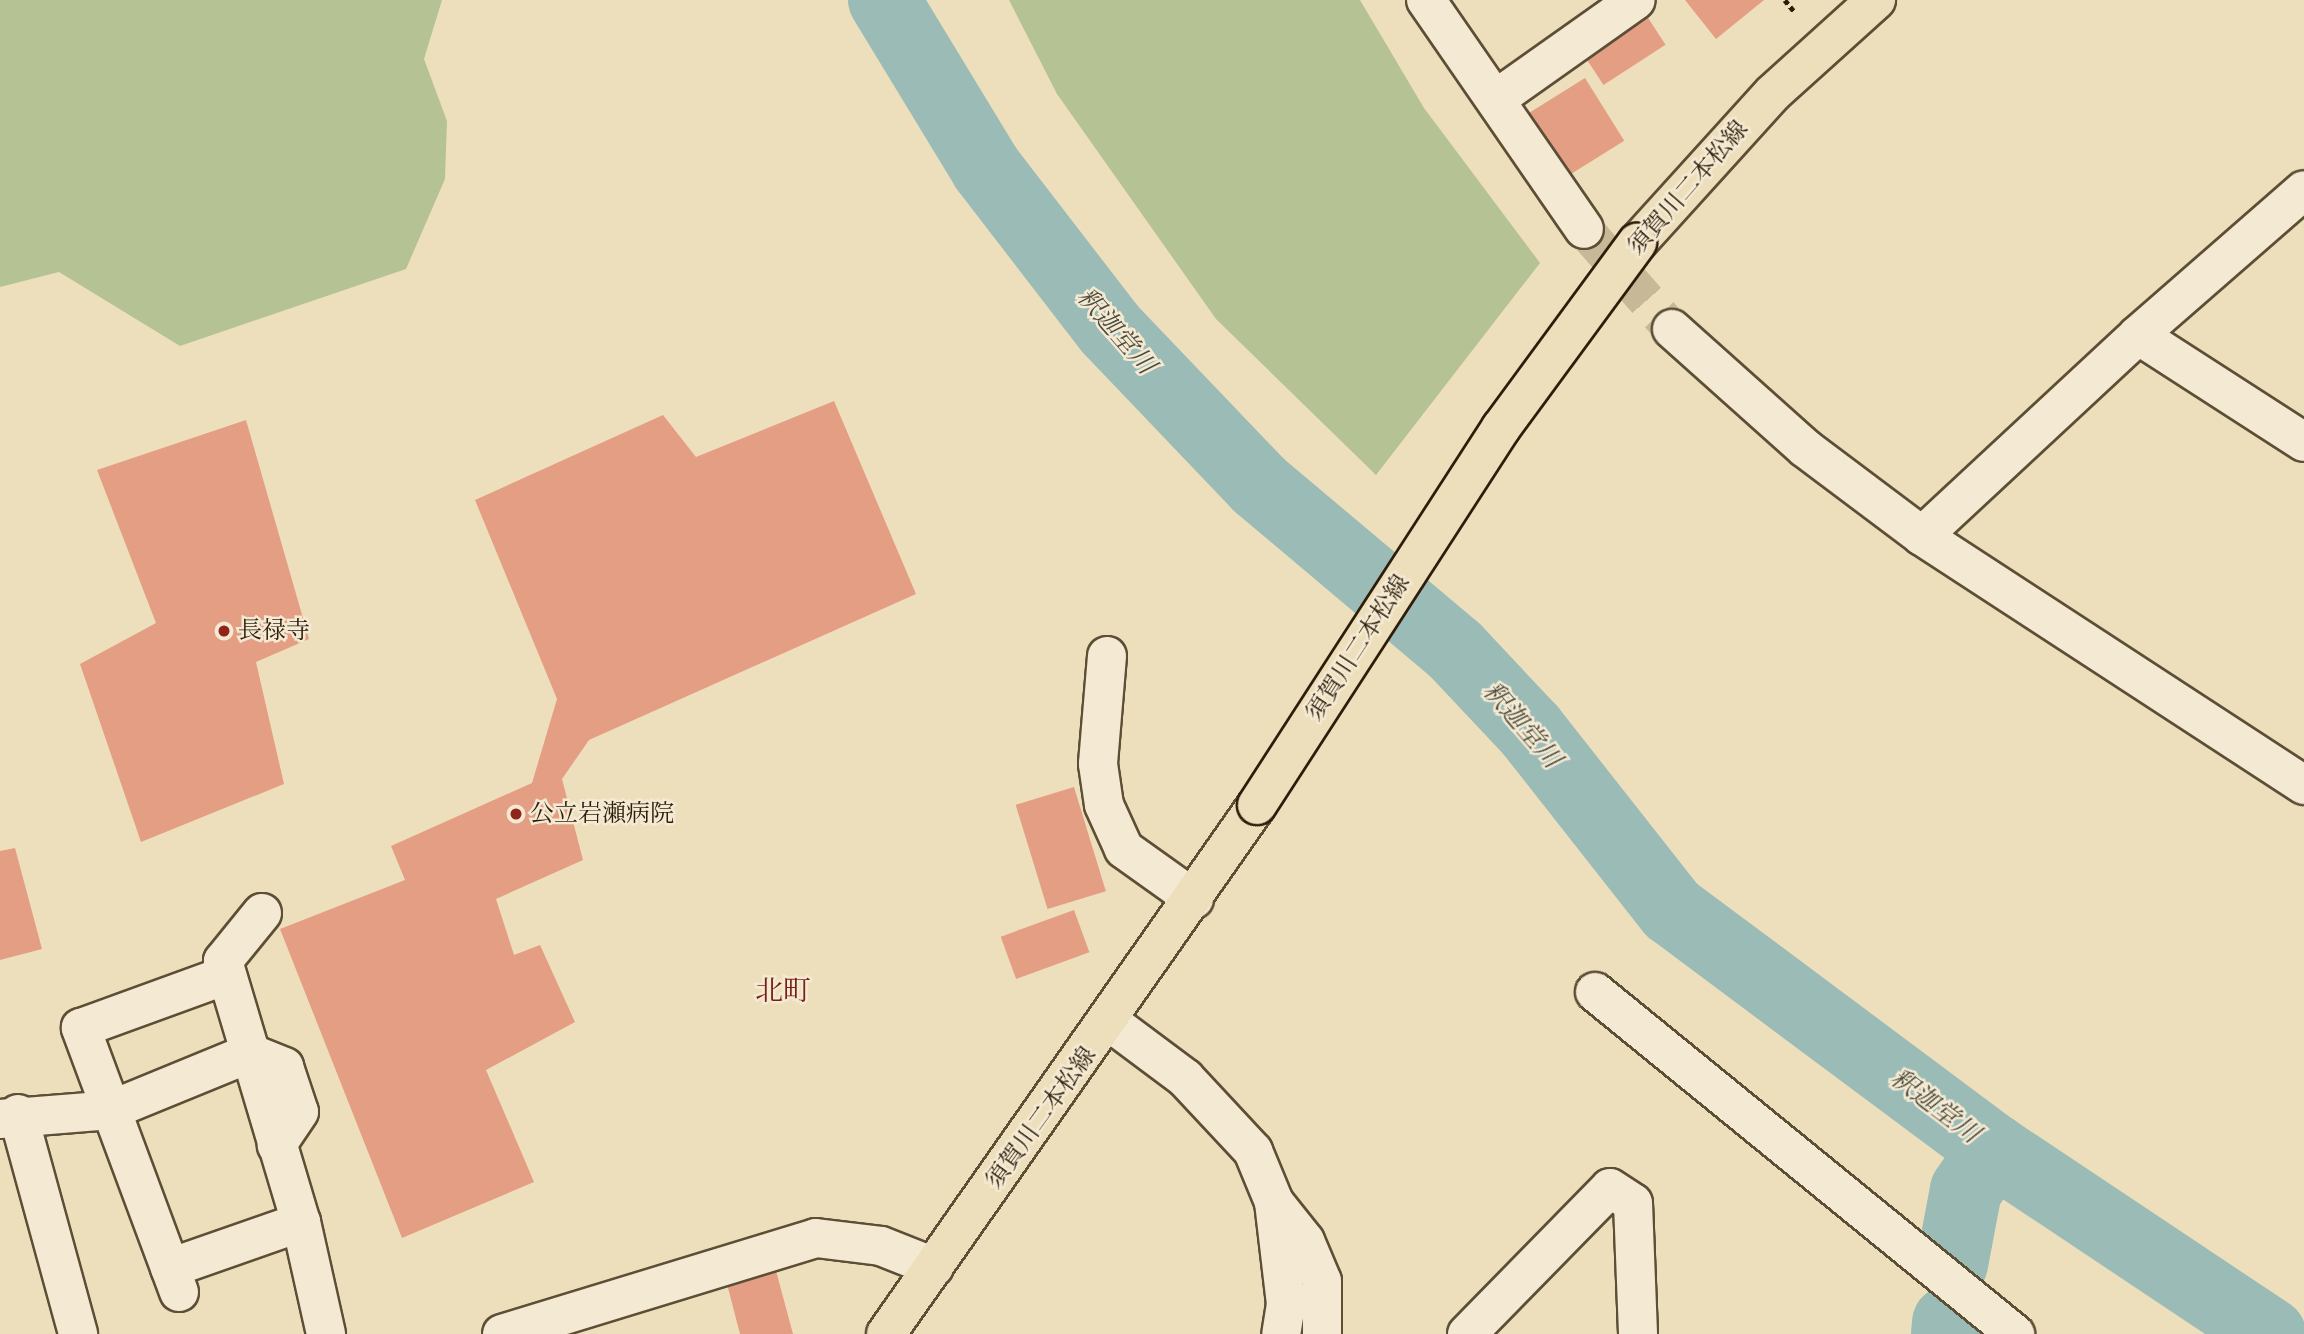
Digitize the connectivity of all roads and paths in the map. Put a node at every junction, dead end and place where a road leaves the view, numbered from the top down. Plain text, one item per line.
1 (1426, 0) edge
2 (1636, 0) edge
3 (1785, 0) edge
4 (1876, 0) edge
5 (1794, 11) dead end
6 (1496, 99) junction
7 (2302, 195) edge
8 (1584, 229) tunnel mouth
9 (1672, 329) tunnel mouth
10 (2138, 335) junction
11 (2304, 442) edge
12 (1922, 536) junction
13 (1107, 656) dead end
14 (2304, 785) edge
15 (1194, 899) junction
16 (262, 913) dead end
17 (227, 975) junction
18 (1595, 992) dead end
19 (1110, 1022) junction
20 (250, 1053) junction
21 (111, 1110) junction
22 (9, 1117) edge
23 (1274, 1202) junction
24 (301, 1222) junction
25 (933, 1267) junction
26 (78, 1334) edge
27 (326, 1334) edge
28 (502, 1334) edge
29 (887, 1334) edge
30 (1281, 1334) edge
31 (1322, 1334) edge
32 (1467, 1334) edge
33 (1638, 1334) edge
34 (2015, 1334) edge

1 - 6 street
2 - 6 street
3 - 5 path
4 - 15 main road, 須賀川二本松線, bridge
6 - 8 street
7 - 10 street
9 - 12 street
10 - 11 street
10 - 12 street
12 - 14 street
13 - 15 street
15 - 19 main road, 須賀川二本松線
16 - 17 street
17 - 20 street
17 - 21 street
18 - 34 street
19 - 23 street
19 - 25 main road, 須賀川二本松線
20 - 21 street
20 - 24 street
21 - 22 street
21 - 24 street
22 - 26 street
23 - 30 street
23 - 31 street
24 - 27 street
25 - 28 street
25 - 29 main road, 須賀川二本松線
32 - 33 street

